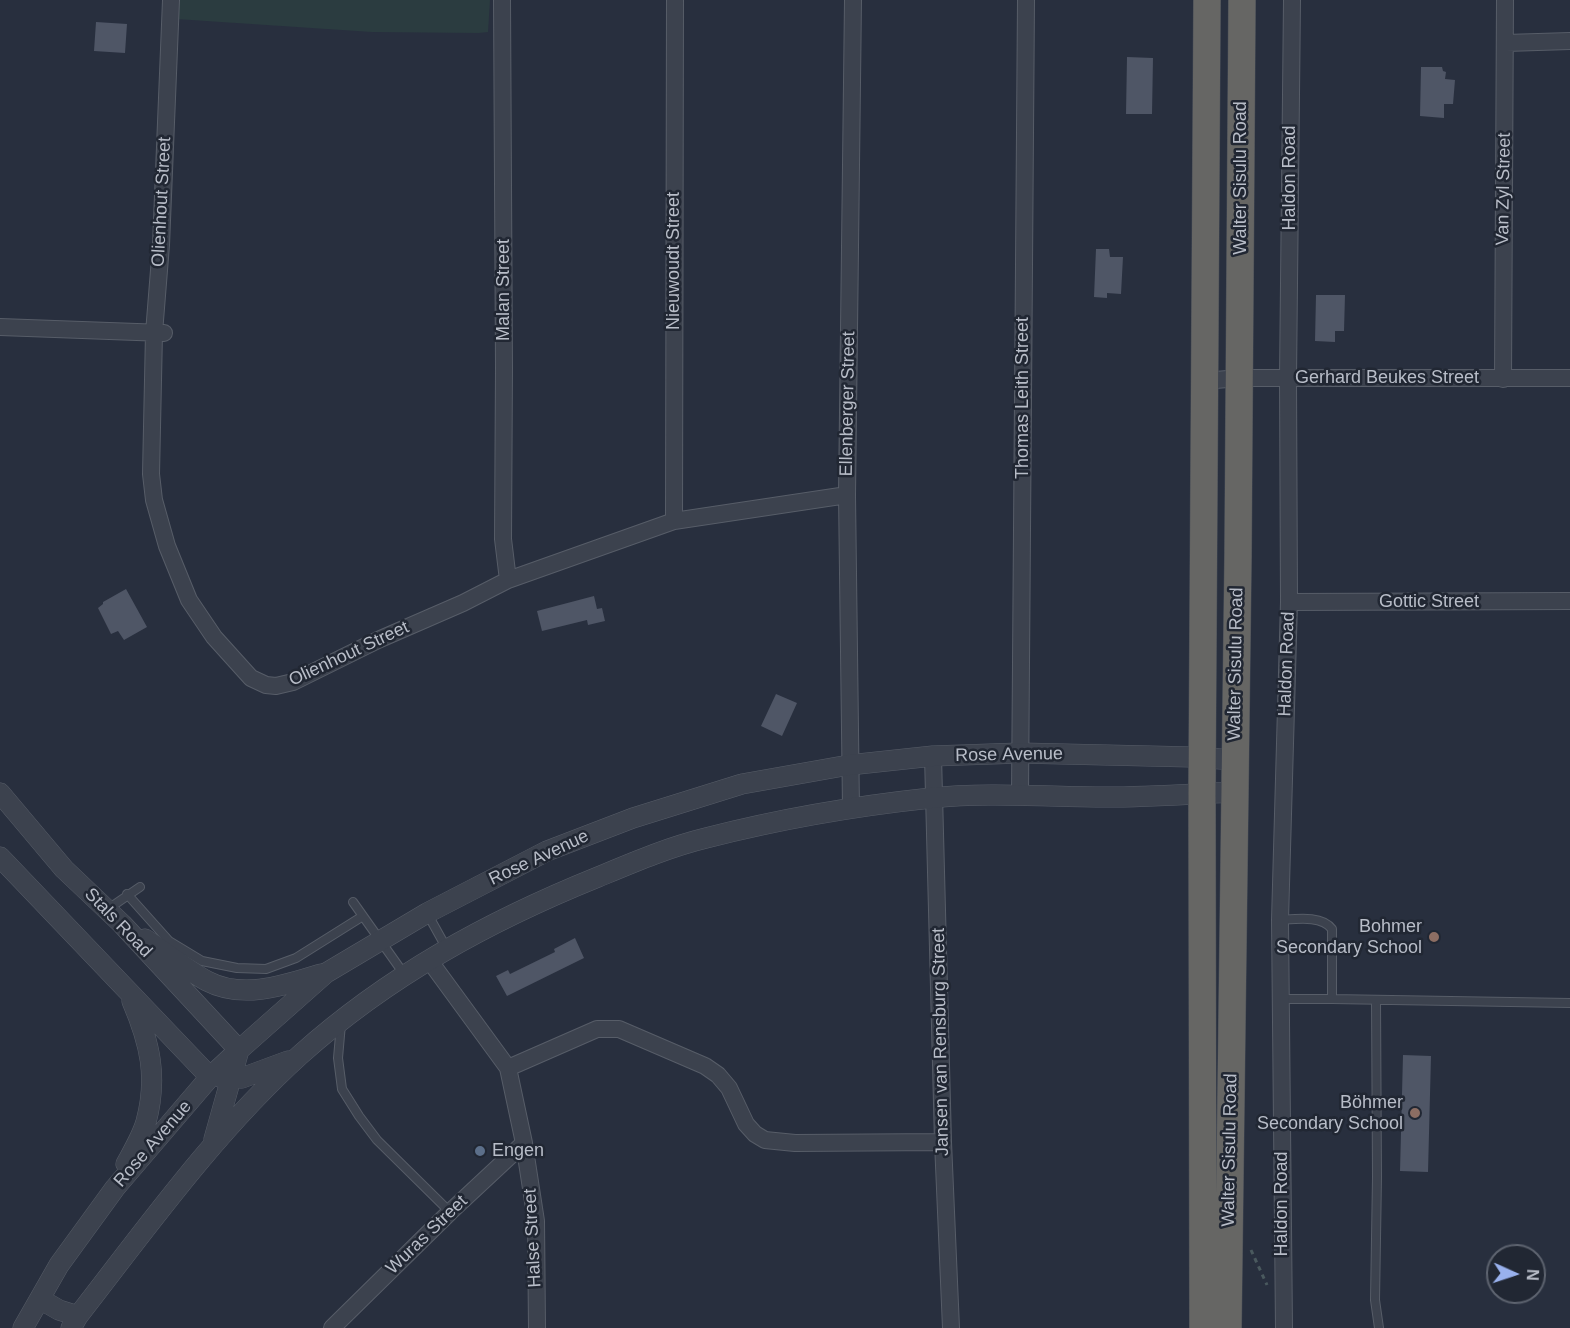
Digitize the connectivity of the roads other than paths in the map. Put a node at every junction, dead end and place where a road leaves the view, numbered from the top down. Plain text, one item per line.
1 (171, 0) edge
2 (502, 0) edge
3 (675, 0) edge
4 (853, 0) edge
5 (1026, 0) edge
6 (1206, 0) edge
7 (1242, 0) edge
8 (1292, 0) edge
9 (1505, 0) edge
10 (1570, 41) edge
11 (1506, 43) junction
12 (1206, 129) junction
13 (1241, 131) junction
14 (0, 327) edge
15 (160, 333) junction
16 (1239, 378) junction
17 (1288, 378) junction
18 (1570, 378) edge
19 (1503, 379) junction
20 (1204, 381) junction
21 (847, 495) junction
22 (674, 521) junction
23 (508, 580) junction
24 (1203, 597) junction
25 (1237, 598) junction
26 (1570, 601) edge
27 (1289, 602) junction
28 (1020, 753) junction
29 (933, 756) junction
30 (1203, 758) junction
31 (1235, 760) junction
32 (849, 765) junction
33 (1233, 792) junction
34 (0, 793) edge
35 (1202, 793) junction
36 (1020, 795) junction
37 (935, 797) junction
38 (851, 808) junction
39 (0, 857) edge
40 (140, 887) dead end
41 (127, 894) junction
42 (353, 902) dead end
43 (107, 910) junction
44 (427, 913) junction
45 (363, 916) junction
46 (1280, 920) junction
47 (122, 924) junction
48 (380, 939) junction
49 (448, 949) junction
50 (429, 960) junction
51 (326, 973) junction
52 (404, 974) junction
53 (126, 988) junction
54 (1281, 999) junction
55 (1332, 999) junction
56 (1376, 1000) junction
57 (1570, 1003) edge
58 (341, 1020) junction
59 (1202, 1027) junction
60 (1231, 1027) junction
61 (239, 1050) junction
62 (298, 1058) junction
63 (508, 1068) junction
64 (210, 1077) junction
65 (232, 1079) junction
66 (943, 1142) junction
67 (524, 1143) junction
68 (213, 1144) junction
69 (115, 1188) junction
70 (1229, 1201) junction
71 (1203, 1202) junction
72 (450, 1212) junction
73 (40, 1299) junction
74 (75, 1322) edge
75 (23, 1328) edge
76 (332, 1328) edge
77 (537, 1328) edge
78 (951, 1328) edge
79 (1203, 1328) edge
80 (1228, 1328) edge
81 (1284, 1328) edge
82 (1379, 1328) edge

1 - 15 street, Olienhout Street
2 - 23 street, Malan Street
3 - 22 street, Nieuwoudt Street
4 - 21 street, Ellenberger Street
5 - 28 street, Thomas Leith Street
6 - 12 highway, Walter Sisulu Road
7 - 13 highway, Walter Sisulu Road
8 - 17 street, Haldon Road
9 - 11 street, Van Zyl Street
10 - 11 street
11 - 19 street, Van Zyl Street
12 - 13 highway
12 - 20 highway, Walter Sisulu Road
13 - 16 highway, Walter Sisulu Road
14 - 15 street
15 - 23 street, Olienhout Street
16 - 17 street, Gerhard Beukes Street
16 - 20 street, Gerhard Beukes Street
16 - 25 highway, Walter Sisulu Road
17 - 19 street, Gerhard Beukes Street
17 - 27 street, Haldon Road
18 - 19 street, Gerhard Beukes Street
20 - 24 highway, Walter Sisulu Road
21 - 22 street, Olienhout Street
21 - 32 street, Ellenberger Street
22 - 23 street, Olienhout Street
24 - 25 highway
24 - 30 highway, Walter Sisulu Road
25 - 31 highway, Walter Sisulu Road
26 - 27 street, Gottic Street
27 - 46 street, Haldon Road
28 - 29 street, Rose Avenue
28 - 30 street, Rose Avenue
28 - 36 street, Thomas Leith Street
29 - 32 street, Rose Avenue
29 - 37 street, Jansen van Rensburg Street
30 - 31 street, Rose Avenue
30 - 35 highway, Walter Sisulu Road
31 - 33 highway, Walter Sisulu Road
32 - 38 street, Ellenberger Street
32 - 44 street, Rose Avenue
33 - 35 street
33 - 60 highway, Walter Sisulu Road
34 - 43 street, Stals Road
35 - 36 street
35 - 59 highway, Walter Sisulu Road
36 - 37 street
37 - 38 street
37 - 66 street, Jansen van Rensburg Street
38 - 49 street
39 - 53 street
40 - 41 lane
41 - 43 lane
41 - 45 lane
42 - 45 lane
43 - 47 street, Stals Road
44 - 48 street, Rose Avenue
44 - 49 lane
45 - 48 lane
46 - 54 street, Haldon Road
46 - 55 lane
47 - 51 street
47 - 61 street, Stals Road
48 - 51 street, Rose Avenue
48 - 52 lane
49 - 50 street
50 - 52 street
50 - 63 street, Halse Street
51 - 61 street, Rose Avenue
52 - 58 street
53 - 64 street
53 - 69 street
54 - 55 lane
54 - 81 street, Haldon Road
55 - 56 lane
56 - 57 lane
56 - 82 lane
58 - 62 street
58 - 72 lane
59 - 60 highway
59 - 71 highway, Walter Sisulu Road
60 - 70 highway, Walter Sisulu Road
61 - 64 street, Rose Avenue
61 - 65 street
62 - 65 street
62 - 68 street
63 - 66 street
63 - 67 street, Halse Street
64 - 65 street
64 - 69 street, Rose Avenue
65 - 68 street
66 - 78 street, Jansen van Rensburg Street
67 - 72 street, Wuras Street
67 - 77 street, Halse Street
68 - 74 street
69 - 73 street, Rose Avenue
70 - 71 highway
70 - 80 highway, Walter Sisulu Road
71 - 79 highway, Walter Sisulu Road
72 - 76 street, Wuras Street
73 - 74 street
73 - 75 street, Rose Avenue

